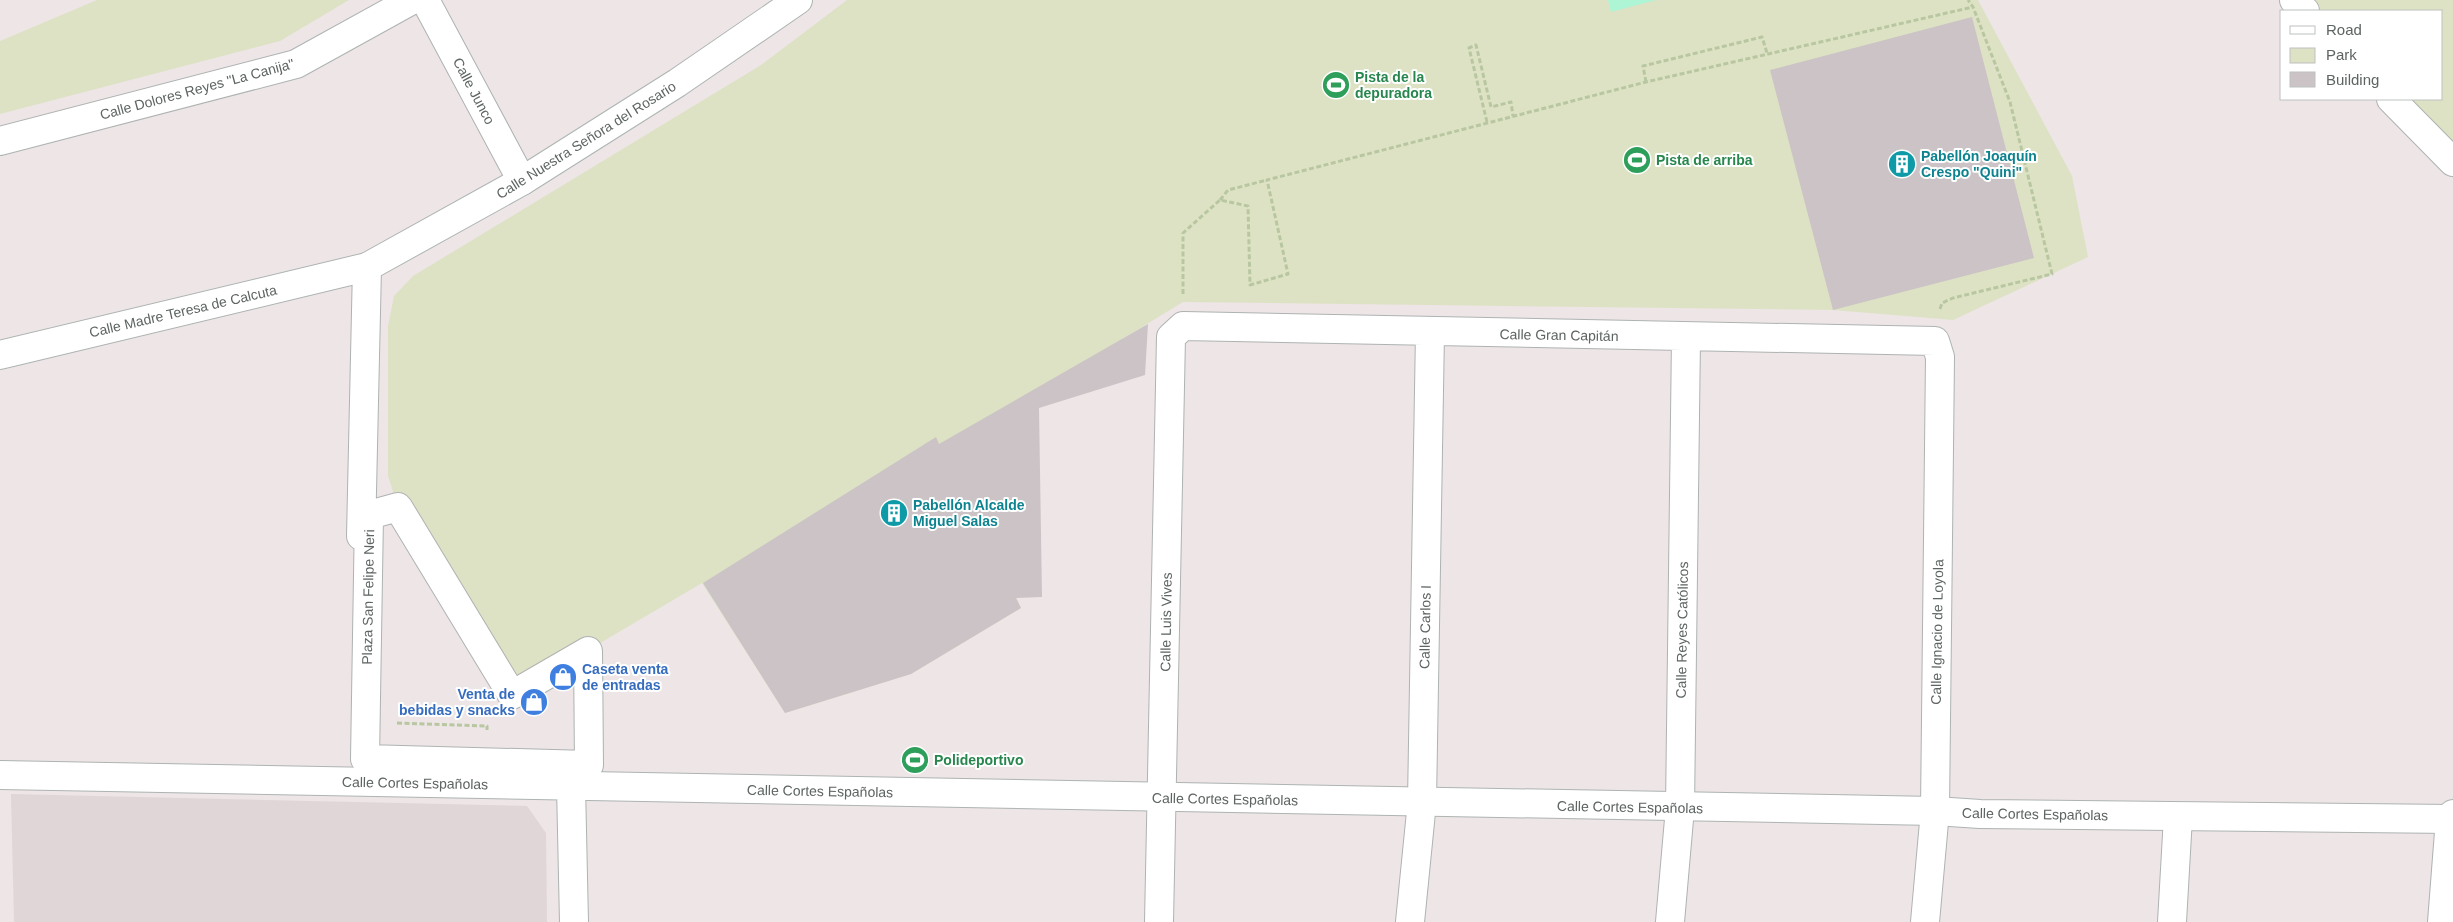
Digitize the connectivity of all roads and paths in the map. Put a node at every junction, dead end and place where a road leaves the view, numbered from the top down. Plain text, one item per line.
1 (412, 0) edge
2 (426, 0) edge
3 (1968, 0) edge
4 (2294, 0) edge
5 (783, 5) edge
6 (1973, 7) junction
7 (2304, 10) edge
8 (1767, 54) junction
9 (1646, 82) junction
10 (2392, 100) edge
11 (1513, 116) junction
12 (1487, 122) junction
13 (0, 141) edge
14 (2453, 162) edge
15 (1267, 180) junction
16 (522, 181) junction
17 (1220, 200) junction
18 (367, 267) junction
19 (1183, 314) junction
20 (1430, 332) junction
21 (1686, 338) junction
22 (1935, 342) junction
23 (0, 355) edge
24 (589, 765) joint
25 (0, 774) edge
26 (357, 781) junction
27 (571, 786) junction
28 (1163, 797) junction
29 (1422, 802) junction
30 (1680, 808) junction
31 (1935, 811) junction
32 (2178, 817) junction
33 (2452, 817) edge
34 (574, 922) edge
35 (1160, 922) edge
36 (1410, 922) edge
37 (1670, 922) edge
38 (1925, 922) edge
39 (2172, 922) edge
40 (2442, 922) edge

1 - 13 street, Calle Dolores Reyes "La Canija"
2 - 16 street, Calle Junco
3 - 6 path
4 - 7 street
5 - 16 street, Calle Nuestra Señora del Rosario
6 - 8 path
6 - 22 path
8 - 9 path
8 - 9 path
9 - 11 path
10 - 14 street
11 - 12 path
11 - 12 path
12 - 15 path
15 - 17 path
15 - 17 path
16 - 18 street, Calle Nuestra Señora del Rosario
17 - 19 path
18 - 23 street, Calle Madre Teresa de Calcuta
18 - 26 street, Plaza San Felipe Neri
19 - 20 street, Calle Gran Capitán
19 - 28 street, Calle Luis Vives
20 - 21 street, Calle Gran Capitán
20 - 29 street, Calle Carlos I
21 - 22 street, Calle Gran Capitán
21 - 30 street, Calle Reyes Católicos
22 - 31 street, Calle Ignacio de Loyola
24 - 24 street, Plaza San Felipe Neri
25 - 26 street, Calle Cortes Españolas
26 - 27 street, Calle Cortes Españolas
27 - 28 street, Calle Cortes Españolas
27 - 34 street
28 - 29 street, Calle Cortes Españolas
28 - 35 street, Calle Luis Vives
29 - 30 street, Calle Cortes Españolas
29 - 36 street, Calle Carlos I
30 - 31 street, Calle Cortes Españolas
30 - 37 street, Calle Reyes Católicos
31 - 32 street, Calle Cortes Españolas
31 - 38 street, Calle Ignacio de Loyola
32 - 33 street, Calle Cortes Españolas
32 - 39 street
33 - 40 street

